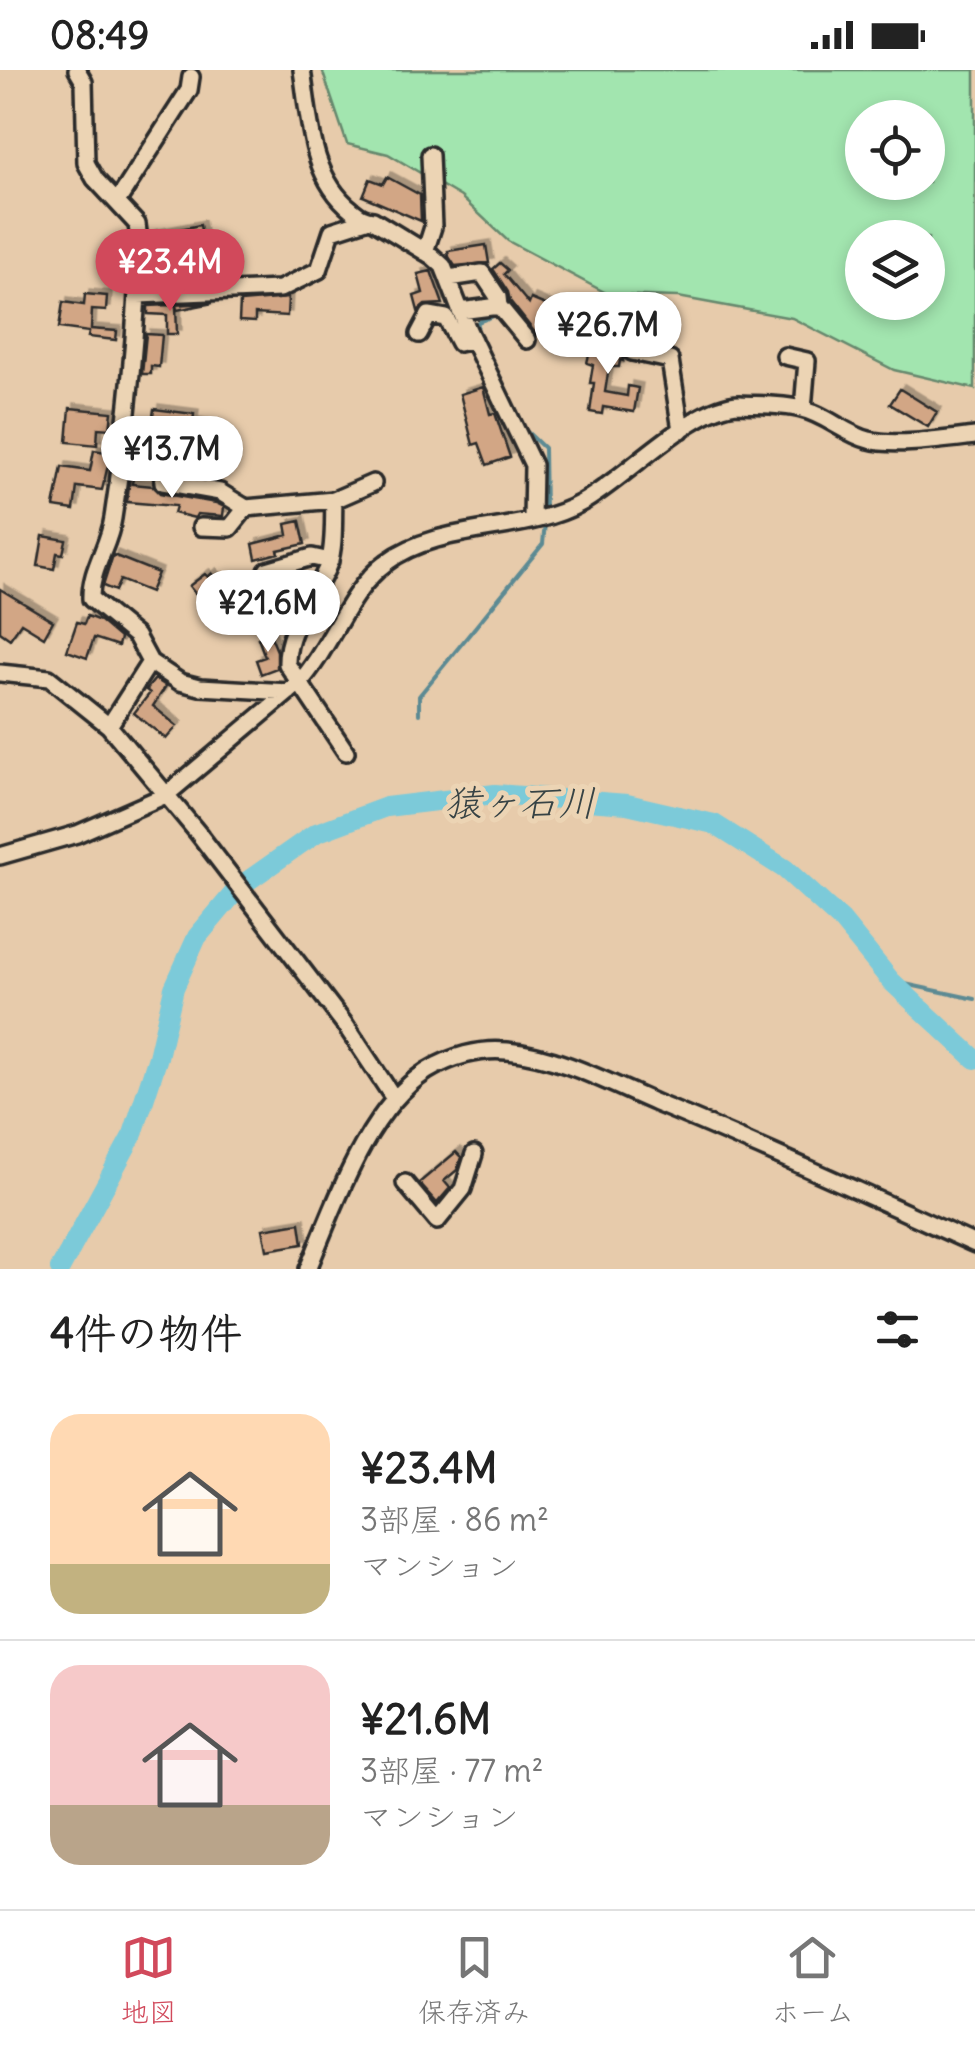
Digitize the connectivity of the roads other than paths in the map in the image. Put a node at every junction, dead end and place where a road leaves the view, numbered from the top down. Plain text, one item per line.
1 (77, 70) edge
2 (302, 70) edge
3 (191, 76) dead end
4 (430, 154) dead end
5 (117, 202) junction
6 (366, 220) junction
7 (426, 252) junction
8 (449, 278) junction
9 (138, 294) junction
10 (499, 306) junction
11 (460, 311) junction
12 (419, 334) dead end
13 (472, 340) junction
14 (527, 340) dead end
15 (632, 352) dead end
16 (785, 356) dead end
17 (802, 409) junction
18 (681, 430) junction
19 (975, 436) edge
20 (125, 442) junction
21 (373, 483) dead end
22 (334, 500) junction
23 (246, 508) junction
24 (532, 520) junction
25 (201, 528) dead end
26 (330, 562) junction
27 (266, 570) dead end
28 (150, 662) junction
29 (0, 673) edge
30 (295, 686) junction
31 (109, 726) junction
32 (346, 752) dead end
33 (166, 795) junction
34 (0, 856) edge
35 (398, 1095) junction
36 (474, 1154) dead end
37 (405, 1183) dead end
38 (975, 1244) edge
39 (308, 1269) edge

1 - 5 street
2 - 6 street
3 - 5 street
4 - 7 street
5 - 9 street
6 - 7 street
6 - 9 street
7 - 8 street
8 - 10 street
8 - 11 street
9 - 20 street
10 - 11 street
10 - 14 street
11 - 13 street
12 - 13 street
13 - 24 street
15 - 18 street
16 - 17 street
17 - 18 street
17 - 19 street
18 - 24 street
20 - 23 street
20 - 28 street
21 - 22 street
22 - 23 street
22 - 26 street
23 - 25 street
24 - 30 street
26 - 27 street
26 - 30 street
28 - 30 street
28 - 31 street
29 - 31 street
30 - 32 street
30 - 33 street
31 - 33 street
33 - 34 street
33 - 35 street
35 - 38 street
35 - 39 street
36 - 37 street

